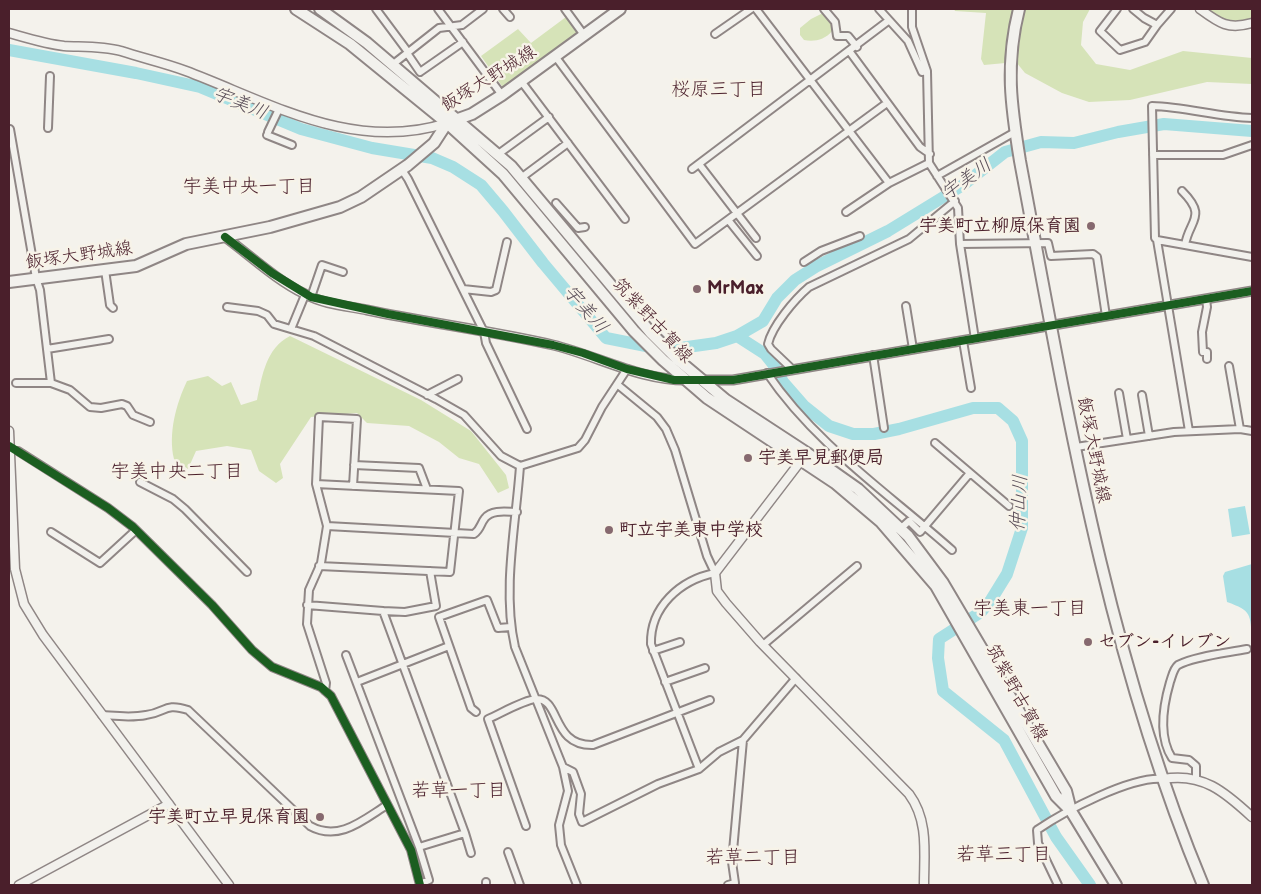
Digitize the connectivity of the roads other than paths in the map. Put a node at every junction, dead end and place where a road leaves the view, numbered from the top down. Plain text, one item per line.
1 (296, 9) edge
2 (376, 9) edge
3 (438, 9) edge
4 (483, 9) edge
5 (503, 9) edge
6 (565, 9) edge
7 (620, 9) edge
8 (751, 9) edge
9 (756, 9) edge
10 (824, 9) edge
11 (879, 9) edge
12 (912, 9) edge
13 (1019, 9) edge
14 (1117, 9) edge
15 (1133, 9) edge
16 (1171, 9) edge
17 (1200, 9) edge
18 (324, 10) edge
19 (510, 17) dead end
20 (888, 21) junction
21 (1252, 23) edge
22 (1157, 25) junction
23 (452, 28) junction
24 (9, 33) edge
25 (715, 34) dead end
26 (584, 35) junction
27 (463, 42) junction
28 (857, 47) junction
29 (850, 52) junction
30 (407, 53) junction
31 (555, 56) junction
32 (392, 65) junction
33 (928, 71) junction
34 (50, 76) dead end
35 (522, 81) junction
36 (811, 82) junction
37 (502, 95) junction
38 (887, 103) junction
39 (278, 111) junction
40 (549, 117) junction
41 (1252, 118) edge
42 (451, 121) junction
43 (48, 128) dead end
44 (10, 129) dead end
45 (848, 131) junction
46 (1015, 135) junction
47 (568, 143) junction
48 (292, 145) dead end
49 (1252, 145) edge
50 (930, 154) junction
51 (497, 155) junction
52 (1153, 156) junction
53 (930, 163) junction
54 (699, 164) junction
55 (405, 168) junction
56 (692, 170) dead end
57 (521, 178) junction
58 (937, 178) junction
59 (889, 183) junction
60 (1182, 190) dead end
61 (955, 200) junction
62 (846, 212) dead end
63 (550, 214) junction
64 (737, 214) junction
65 (625, 219) dead end
66 (729, 221) junction
67 (586, 227) dead end
68 (860, 236) dead end
69 (225, 237) junction
70 (756, 238) dead end
71 (1157, 240) junction
72 (507, 242) dead end
73 (1035, 243) junction
74 (960, 244) junction
75 (1185, 245) junction
76 (757, 256) dead end
77 (1252, 257) edge
78 (804, 262) dead end
79 (105, 270) junction
80 (342, 272) dead end
81 (36, 278) junction
82 (9, 282) edge
83 (463, 288) junction
84 (1252, 291) edge
85 (308, 296) junction
86 (1206, 299) junction
87 (906, 306) dead end
88 (1168, 306) junction
89 (114, 308) dead end
90 (227, 308) dead end
91 (1106, 316) junction
92 (1052, 326) junction
93 (291, 329) junction
94 (484, 332) junction
95 (109, 339) dead end
96 (975, 339) junction
97 (963, 341) junction
98 (47, 349) junction
99 (913, 349) junction
100 (873, 356) junction
101 (1207, 359) dead end
102 (1229, 366) dead end
103 (627, 369) junction
104 (790, 369) junction
105 (767, 373) junction
106 (458, 379) dead end
107 (700, 379) junction
108 (685, 380) junction
109 (51, 383) junction
110 (16, 384) dead end
111 (618, 385) junction
112 (971, 388) dead end
113 (1119, 393) dead end
114 (427, 395) junction
115 (1142, 395) dead end
116 (150, 422) dead end
117 (884, 428) dead end
118 (527, 429) dead end
119 (1240, 429) junction
120 (9, 431) edge
121 (1189, 431) junction
122 (1252, 431) edge
123 (1149, 436) junction
124 (1127, 439) junction
125 (935, 443) dead end
126 (1076, 447) junction
127 (18, 451) dead end
128 (804, 457) junction
129 (354, 465) junction
130 (520, 466) junction
131 (970, 473) junction
132 (140, 482) dead end
133 (316, 484) junction
134 (353, 486) junction
135 (427, 489) junction
136 (1009, 506) dead end
137 (517, 512) junction
138 (11, 516) edge
139 (327, 526) junction
140 (926, 527) junction
141 (900, 529) junction
142 (136, 530) junction
143 (51, 532) dead end
144 (456, 533) junction
145 (952, 550) dead end
146 (319, 566) junction
147 (856, 566) dead end
148 (430, 571) junction
149 (247, 572) dead end
150 (715, 573) junction
151 (307, 605) junction
152 (383, 612) junction
153 (958, 616) junction
154 (510, 627) junction
155 (680, 642) dead end
156 (763, 645) junction
157 (449, 646) junction
158 (1247, 649) dead end
159 (653, 651) junction
160 (346, 655) dead end
161 (403, 665) junction
162 (705, 668) dead end
163 (796, 678) junction
164 (357, 682) junction
165 (665, 682) junction
166 (326, 691) junction
167 (536, 699) junction
168 (710, 700) dead end
169 (476, 712) dead end
170 (677, 712) junction
171 (102, 715) junction
172 (743, 740) junction
173 (564, 767) junction
174 (699, 769) junction
175 (1163, 779) junction
176 (1196, 779) junction
177 (169, 804) junction
178 (387, 805) junction
179 (1071, 811) junction
180 (1252, 816) edge
181 (526, 826) dead end
182 (465, 833) junction
183 (419, 847) junction
184 (508, 852) dead end
185 (472, 853) dead end
186 (19, 885) edge
187 (229, 885) edge
188 (420, 885) edge
189 (520, 885) edge
190 (577, 885) edge
191 (728, 885) edge
192 (924, 885) edge
193 (1058, 885) edge
194 (1116, 885) edge
195 (1203, 885) edge

1 - 42 main road, 筑紫野古賀線
2 - 30 street
3 - 23 street
4 - 23 street
5 - 19 street
6 - 26 street
7 - 26 main road, 飯塚大野城線
8 - 25 street
9 - 36 street
10 - 28 street
11 - 20 street
12 - 33 street
13 - 46 main road, 飯塚大野城線
14 - 22 street
15 - 22 street
16 - 22 street
17 - 21 street
18 - 32 main road, 筑紫野古賀線
20 - 28 street
20 - 33 street
23 - 27 street
23 - 30 street
24 - 39 street
26 - 31 main road, 飯塚大野城線
27 - 30 street
27 - 37 street
28 - 29 street
29 - 36 street
29 - 38 street
30 - 32 street
31 - 35 main road, 飯塚大野城線
31 - 66 street
32 - 42 main road, 筑紫野古賀線
33 - 50 street
34 - 43 street
35 - 37 main road, 飯塚大野城線
35 - 40 street
36 - 45 street
36 - 54 street
37 - 42 main road, 飯塚大野城線
38 - 45 street
38 - 50 street
39 - 42 street
39 - 48 street
40 - 47 street
40 - 51 street
41 - 52 street
42 - 51 main road, 筑紫野古賀線
42 - 55 main road, 飯塚大野城線
42 - 108 main road, 筑紫野古賀線
44 - 81 street
45 - 59 street
45 - 64 street
46 - 58 street
46 - 73 main road, 飯塚大野城線
47 - 57 street
47 - 65 street
49 - 52 street
50 - 53 street
51 - 57 main road, 筑紫野古賀線
52 - 71 street
53 - 58 street
53 - 59 street
54 - 56 street
54 - 64 street
55 - 69 main road, 飯塚大野城線
55 - 83 street
57 - 63 main road, 筑紫野古賀線
58 - 61 street
59 - 62 street
60 - 75 street
61 - 74 street
61 - 104 street
63 - 67 street
63 - 107 main road, 筑紫野古賀線
64 - 66 street
64 - 70 street
66 - 76 street
68 - 78 street
69 - 79 main road, 飯塚大野城線
69 - 85 street
71 - 75 street
71 - 88 street
72 - 83 street
73 - 74 street
73 - 91 street
73 - 92 main road, 飯塚大野城線
74 - 96 street
75 - 77 street
79 - 81 main road, 飯塚大野城線
79 - 89 street
80 - 85 street
81 - 82 main road, 飯塚大野城線
81 - 98 street
83 - 94 street
84 - 86 street
85 - 93 street
85 - 94 street
86 - 88 street
86 - 101 street
87 - 99 street
88 - 91 street
88 - 121 street
90 - 93 street
91 - 92 street
92 - 96 street
92 - 126 main road, 飯塚大野城線
93 - 114 street
94 - 103 street
94 - 118 street
95 - 98 street
96 - 97 street
97 - 99 street
97 - 112 street
98 - 109 street
99 - 100 street
100 - 104 street
100 - 117 street
102 - 119 street
103 - 108 street
103 - 111 street
104 - 105 street
105 - 107 street
105 - 140 street
106 - 114 street
107 - 108 street
107 - 128 main road, 筑紫野古賀線
108 - 128 main road, 筑紫野古賀線
109 - 110 street
109 - 116 street
111 - 130 street
111 - 150 street
113 - 124 street
114 - 130 street
115 - 123 street
119 - 121 street
119 - 122 street
120 - 138 street
121 - 123 street
123 - 124 street
124 - 126 street
125 - 131 street
126 - 175 main road, 飯塚大野城線
127 - 142 street
128 - 141 main road, 筑紫野古賀線
128 - 150 street
128 - 153 main road, 筑紫野古賀線
129 - 133 street
129 - 134 street
129 - 135 street
130 - 137 street
131 - 136 street
131 - 140 street
132 - 149 street
133 - 134 street
133 - 139 street
134 - 135 street
135 - 144 street
137 - 144 street
137 - 154 street
138 - 171 street
139 - 144 street
139 - 146 street
140 - 141 street
140 - 145 street
141 - 153 main road, 筑紫野古賀線
142 - 143 street
142 - 166 street
144 - 148 street
146 - 148 street
146 - 151 street
147 - 156 street
148 - 152 street
150 - 156 street
150 - 159 street
151 - 152 street
151 - 166 street
152 - 161 street
153 - 179 main road, 筑紫野古賀線
154 - 157 street
154 - 167 street
155 - 159 street
156 - 163 street
157 - 161 street
157 - 169 street
158 - 176 street
159 - 165 street
160 - 164 street
161 - 164 street
161 - 182 street
162 - 165 street
163 - 172 street
163 - 192 street
164 - 183 street
165 - 170 street
166 - 178 street
167 - 170 street
167 - 173 street
167 - 181 street
168 - 170 street
170 - 174 street
171 - 177 street
171 - 178 street
172 - 174 street
172 - 191 street
173 - 174 street
173 - 190 street
175 - 176 street
175 - 179 street
175 - 195 main road, 飯塚大野城線
176 - 180 street
177 - 186 street
177 - 187 street
178 - 188 street
179 - 193 street
179 - 194 main road, 筑紫野古賀線
182 - 183 street
182 - 185 street
183 - 188 street
184 - 189 street

